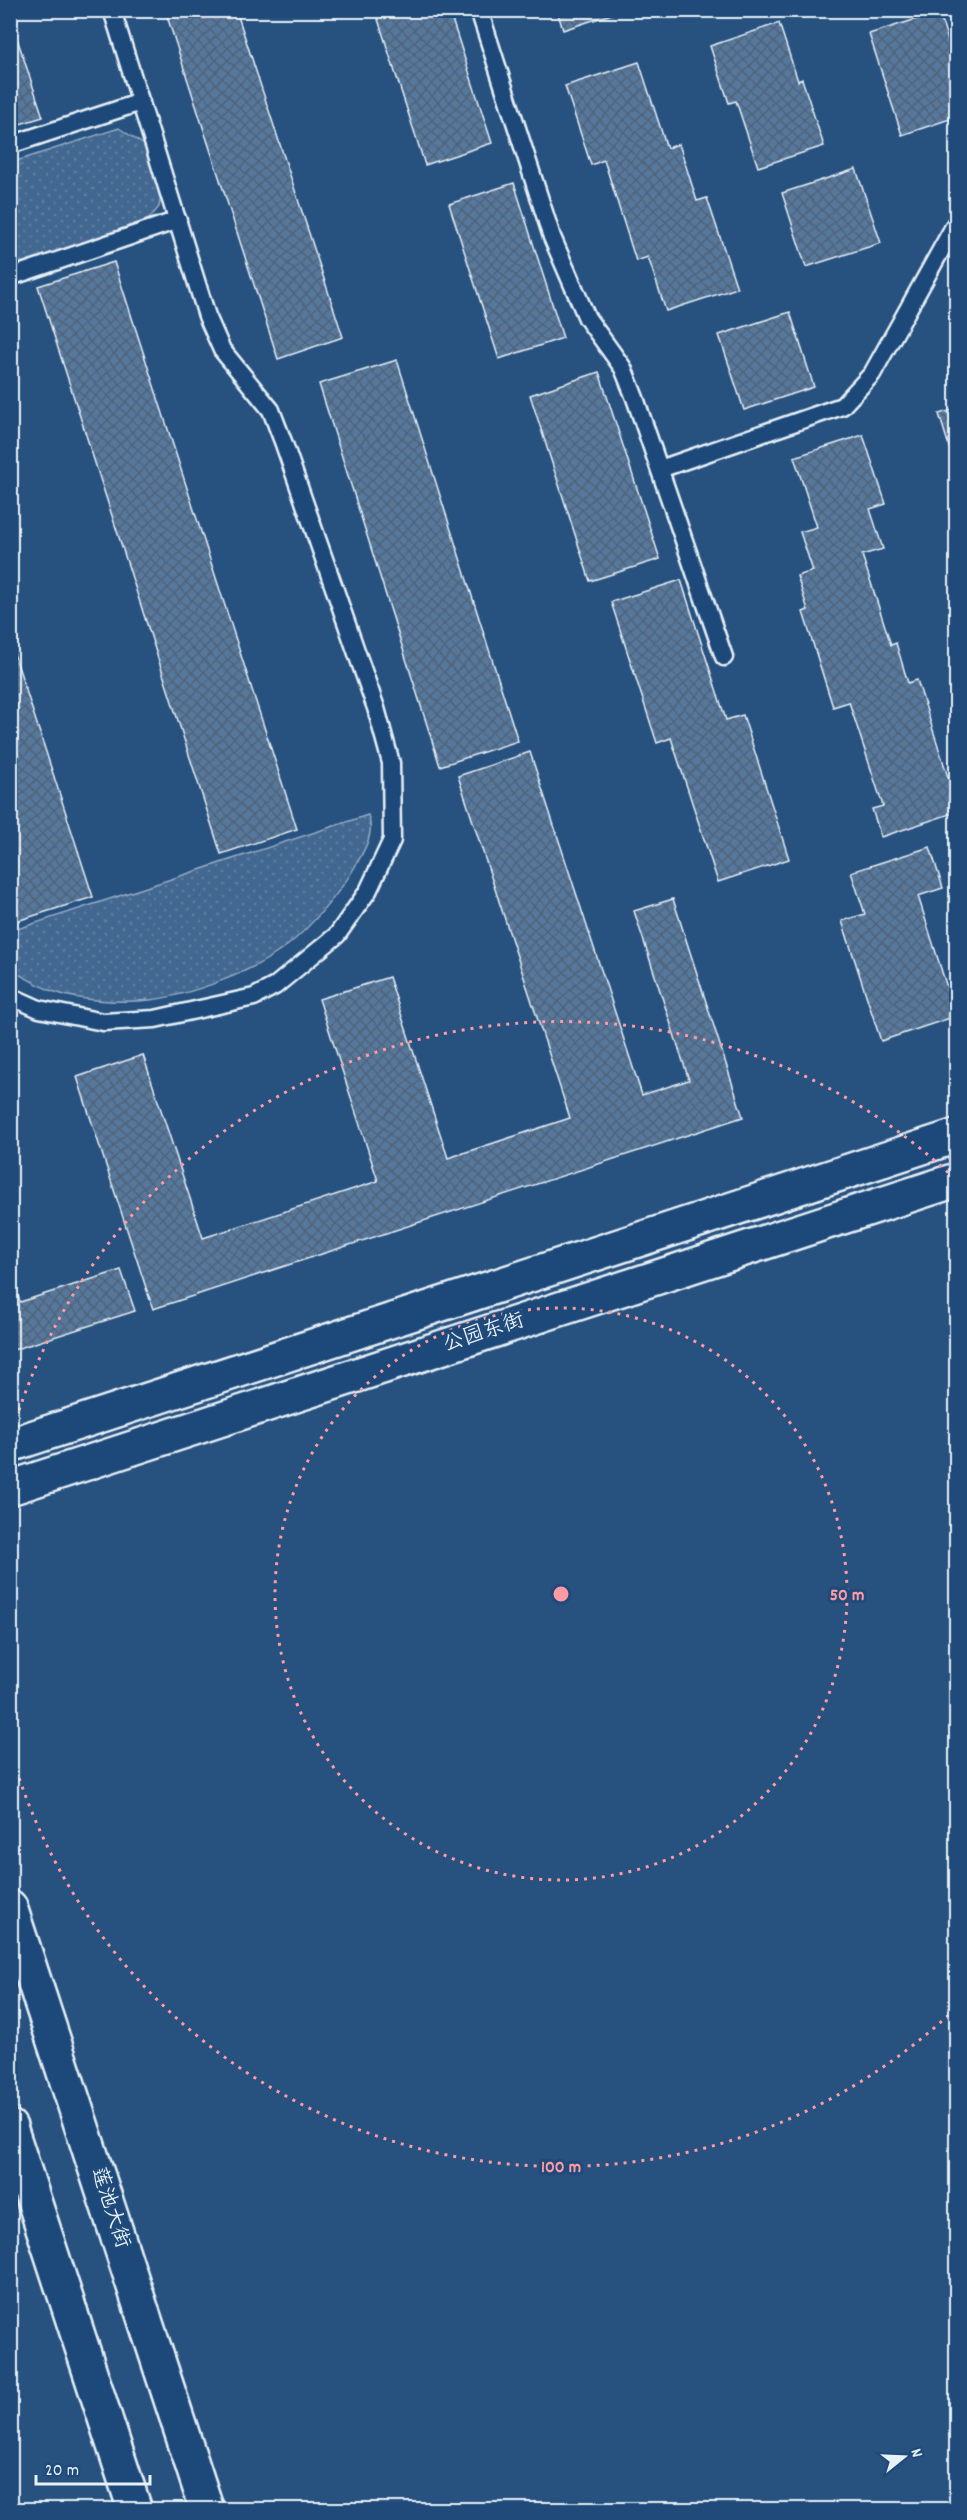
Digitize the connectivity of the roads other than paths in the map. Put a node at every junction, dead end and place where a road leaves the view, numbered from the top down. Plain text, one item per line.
1 (112, 10) edge
2 (479, 10) edge
3 (141, 102) junction
4 (10, 145) edge
5 (177, 220) junction
6 (957, 223) edge
7 (10, 277) edge
8 (660, 469) junction
9 (724, 657) dead end
10 (10, 996) edge
11 (957, 1136) edge
12 (957, 1180) edge
13 (10, 1444) edge
14 (10, 1488) edge
15 (10, 1907) edge
16 (10, 2127) edge
17 (135, 2510) edge
18 (207, 2510) edge

1 - 3 lane
2 - 8 lane
3 - 4 lane
3 - 5 lane
5 - 7 lane
5 - 10 lane
6 - 8 lane
8 - 9 lane
11 - 13 street, 公园东街
12 - 14 street, 公园东街
15 - 18 street, 莲池大街
16 - 17 street

